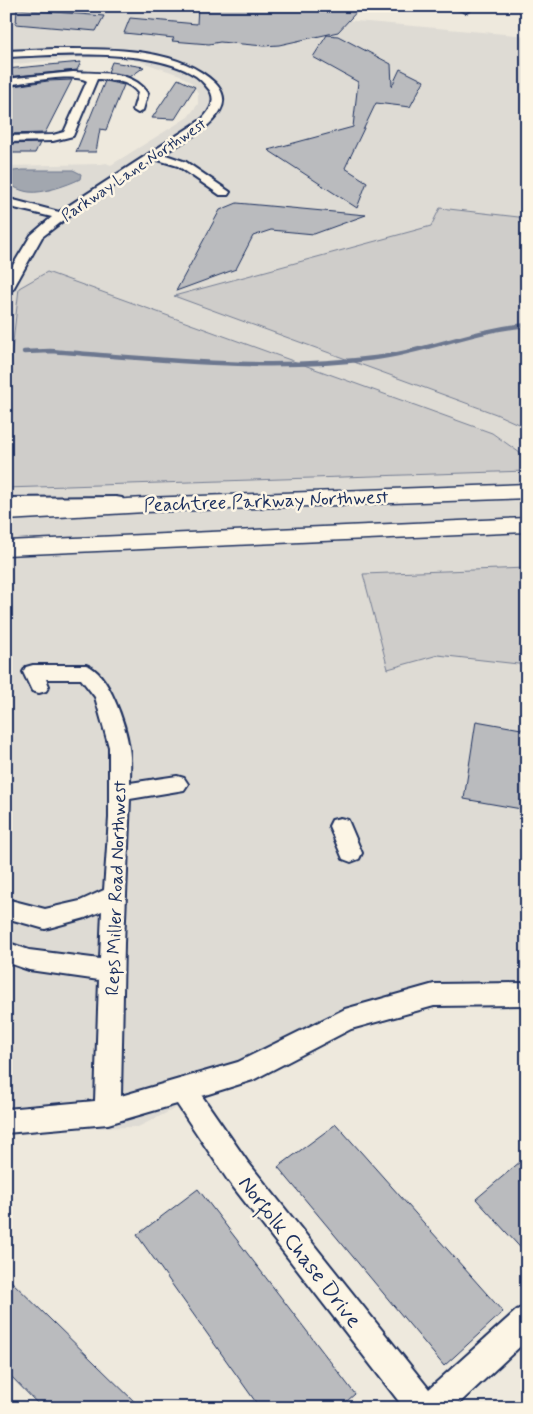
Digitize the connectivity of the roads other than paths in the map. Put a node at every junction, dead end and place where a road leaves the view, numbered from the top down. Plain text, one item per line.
1 (454, 6) edge
2 (472, 6) edge
3 (82, 52) junction
4 (6, 54) edge
5 (6, 62) edge
6 (87, 76) junction
7 (6, 82) edge
8 (138, 110) dead end
9 (6, 139) edge
10 (154, 155) junction
11 (224, 192) dead end
12 (6, 202) edge
13 (61, 216) junction
14 (6, 289) edge
15 (527, 490) edge
16 (6, 503) edge
17 (145, 505) junction
18 (6, 513) edge
19 (527, 525) edge
20 (6, 548) edge
21 (39, 686) dead end
22 (177, 784) dead end
23 (120, 792) junction
24 (340, 826) dead end
25 (351, 853) dead end
26 (116, 895) junction
27 (6, 908) edge
28 (6, 952) edge
29 (112, 971) junction
30 (527, 994) edge
31 (183, 1090) junction
32 (108, 1112) junction
33 (6, 1122) edge
34 (527, 1320) edge
35 (424, 1408) edge
36 (431, 1408) edge

1 - 2 street
3 - 4 street, Parkway Lane Northwest
3 - 5 street, Parkway Lane Northwest
3 - 10 street, Parkway Lane Northwest
6 - 7 street
6 - 8 street
6 - 9 street
10 - 11 street
10 - 13 street, Parkway Lane Northwest
12 - 13 street
13 - 14 street, Parkway Lane Northwest
15 - 17 highway, Peachtree Parkway Northwest
16 - 17 street
17 - 18 highway, Peachtree Parkway Northwest
19 - 20 highway, Peachtree Parkway Northwest
21 - 23 street, Reps Miller Road Northwest
22 - 23 street
23 - 26 street, Reps Miller Road Northwest
24 - 25 street
26 - 27 street
26 - 29 street, Reps Miller Road Northwest
28 - 29 street
29 - 32 street, Reps Miller Road Northwest
30 - 31 street
31 - 32 street
31 - 35 street, Norfolk Chase Drive
32 - 33 street
34 - 36 street

